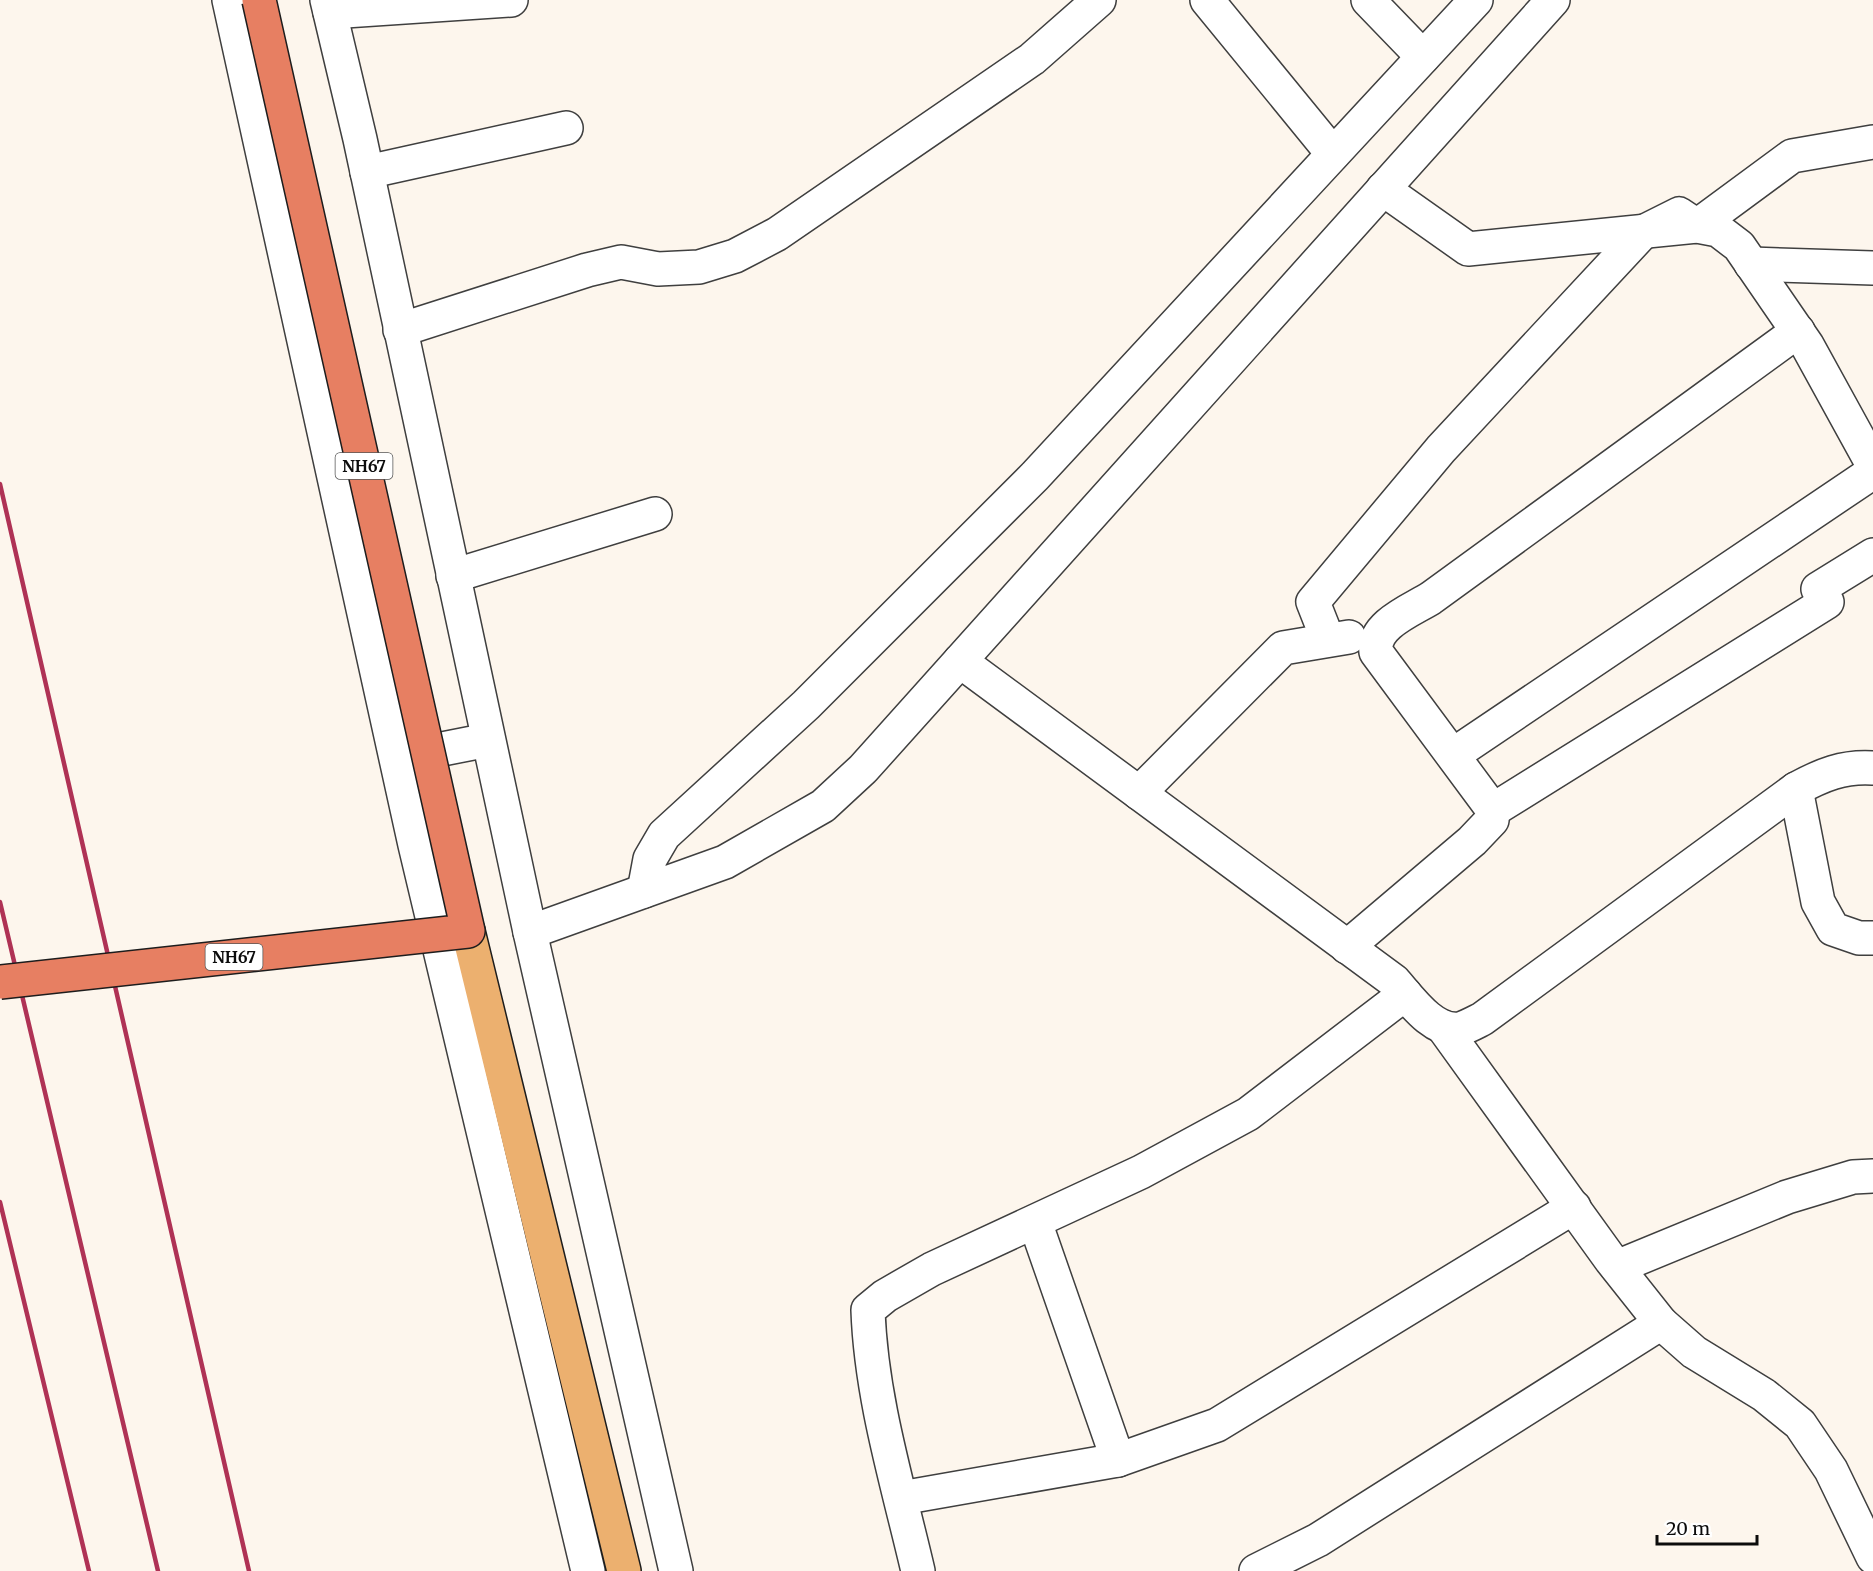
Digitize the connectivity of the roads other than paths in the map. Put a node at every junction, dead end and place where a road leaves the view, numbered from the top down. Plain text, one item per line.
1 (229, 0) edge
2 (259, 0) edge
3 (511, 0) edge
4 (1099, 0) edge
5 (1207, 0) edge
6 (1368, 0) edge
7 (1476, 0) edge
8 (1553, 0) edge
9 (329, 6) edge
10 (1423, 57) junction
11 (566, 128) dead end
12 (1873, 142) edge
13 (1333, 154) junction
14 (367, 172) junction
15 (1383, 189) junction
16 (1697, 226) junction
17 (1643, 232) junction
18 (1751, 264) junction
19 (1873, 268) edge
20 (400, 330) junction
21 (1798, 331) junction
22 (1864, 422) edge
23 (1873, 465) edge
24 (1873, 472) edge
25 (655, 514) dead end
26 (1873, 555) edge
27 (453, 576) junction
28 (1379, 632) junction
29 (1328, 640) junction
30 (960, 661) junction
31 (488, 740) junction
32 (1453, 755) junction
33 (396, 758) junction
34 (1873, 768) edge
35 (1796, 789) junction
36 (1139, 793) junction
37 (1493, 810) junction
38 (644, 891) junction
39 (468, 931) junction
40 (530, 932) junction
41 (1873, 938) edge
42 (1347, 947) junction
43 (0, 982) edge
44 (1405, 994) junction
45 (1443, 1027) junction
46 (1873, 1176) edge
47 (1574, 1207) junction
48 (1035, 1222) junction
49 (1617, 1267) junction
50 (1661, 1323) junction
51 (1118, 1460) junction
52 (901, 1498) junction
53 (1873, 1557) edge
54 (588, 1571) edge
55 (624, 1571) edge
56 (676, 1571) edge
57 (918, 1571) edge
58 (1256, 1571) edge

1 - 33 street
2 - 39 highway, NH67, bridge
3 - 9 street
4 - 20 street
5 - 13 street
6 - 10 street
7 - 10 street
8 - 15 street
9 - 14 street
10 - 13 street
11 - 14 street
12 - 16 street
13 - 38 street
14 - 20 street
15 - 17 street
15 - 30 street
16 - 17 street
16 - 18 street
17 - 29 street
18 - 19 street
18 - 21 street
20 - 27 street
21 - 22 street
21 - 28 street
22 - 23 street
24 - 32 street
25 - 27 street
26 - 37 street
27 - 31 street
28 - 29 street
28 - 32 street
29 - 36 street
30 - 36 street
30 - 38 street
31 - 33 street
31 - 40 street
32 - 37 street
33 - 54 street
34 - 35 street
35 - 41 street
35 - 45 street
36 - 42 street
37 - 42 street
38 - 40 street
39 - 43 highway, NH67, bridge
39 - 55 main road
40 - 56 street
42 - 44 street
44 - 45 street
44 - 48 street
45 - 47 street
46 - 49 street
47 - 49 street
47 - 51 street
48 - 51 street
48 - 52 street
49 - 50 street
50 - 53 street
50 - 58 street
51 - 52 street
52 - 57 street

